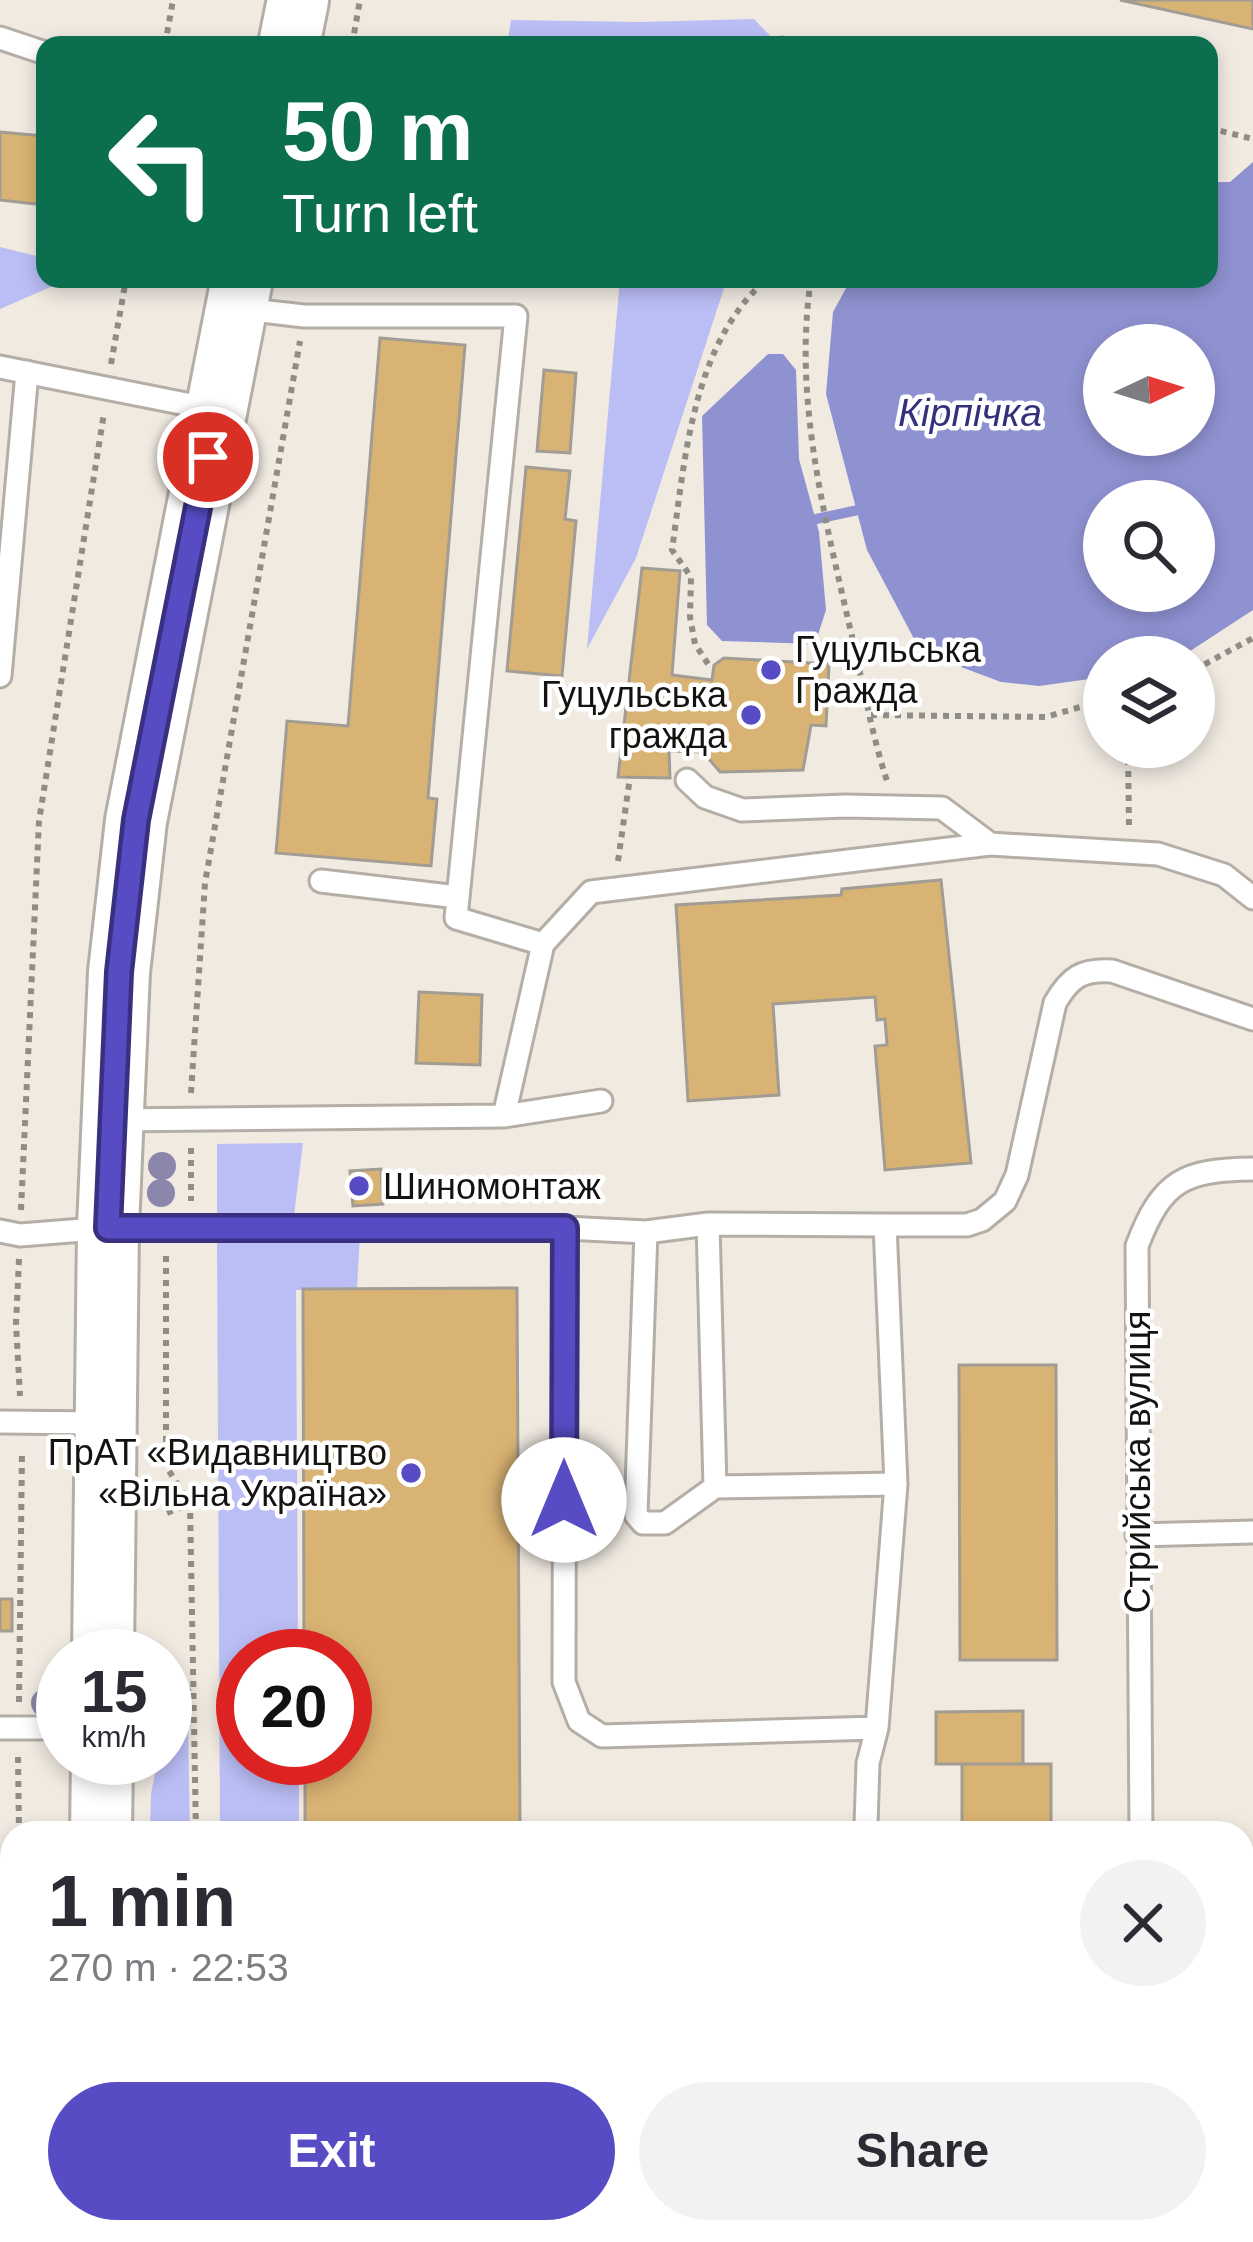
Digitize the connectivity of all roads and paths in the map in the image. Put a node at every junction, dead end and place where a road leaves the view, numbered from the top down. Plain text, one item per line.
1 (173, 0) edge
2 (298, 0) edge
3 (361, 0) edge
4 (167, 36) edge
5 (291, 36) edge
6 (354, 36) edge
7 (0, 38) edge
8 (36, 50) edge
9 (1218, 130) edge
10 (1253, 139) edge
11 (124, 288) edge
12 (756, 288) edge
13 (811, 288) edge
14 (239, 293) edge
15 (301, 339) dead end
16 (0, 367) edge
17 (27, 372) junction
18 (107, 388) junction
19 (218, 411) junction
20 (1253, 638) edge
21 (1215, 659) edge
22 (708, 664) dead end
23 (0, 676) edge
24 (1083, 706) edge
25 (871, 715) junction
26 (1128, 768) edge
27 (630, 777) dead end
28 (687, 780) dead end
29 (907, 808) junction
30 (990, 844) junction
31 (1130, 852) junction
32 (321, 881) dead end
33 (614, 888) junction
34 (458, 896) junction
35 (1253, 898) edge
36 (543, 944) junction
37 (1253, 1019) edge
38 (191, 1097) dead end
39 (601, 1101) dead end
40 (504, 1116) junction
41 (111, 1120) junction
42 (191, 1138) dead end
43 (1253, 1168) edge
44 (191, 1205) dead end
45 (708, 1224) junction
46 (885, 1225) junction
47 (108, 1228) junction
48 (565, 1228) junction
49 (175, 1229) junction
50 (646, 1232) junction
51 (10, 1233) edge
52 (0, 1322) edge
53 (16, 1324) junction
54 (11, 1423) edge
55 (104, 1424) junction
56 (896, 1484) junction
57 (715, 1487) junction
58 (190, 1504) junction
59 (166, 1513) dead end
60 (1253, 1532) edge
61 (1137, 1535) junction
62 (103, 1629) edge
63 (194, 1696) joint
64 (9, 1728) edge
65 (877, 1728) junction
66 (102, 1785) edge
67 (18, 1821) edge
68 (101, 1821) edge
69 (196, 1821) edge
70 (866, 1821) edge
71 (1141, 1821) edge

1 - 4 path
2 - 5 main road
3 - 6 path
7 - 8 lane
9 - 10 path
11 - 18 path
12 - 22 path
13 - 25 path
14 - 19 main road
14 - 34 lane
15 - 38 path
16 - 17 lane
17 - 18 lane
17 - 23 lane
18 - 19 lane
18 - 51 path
19 - 41 main road
20 - 21 path
24 - 25 path
25 - 29 path
26 - 31 path
27 - 33 path
28 - 29 lane
29 - 30 lane
30 - 31 lane
30 - 33 lane
31 - 35 lane
32 - 34 lane
33 - 36 lane
34 - 36 lane
36 - 40 lane
37 - 46 lane
39 - 40 lane
40 - 41 lane
41 - 47 main road
42 - 44 path
43 - 61 lane, Стрийська вулиця
45 - 46 lane
45 - 50 lane
45 - 57 lane
46 - 56 lane
47 - 49 lane
47 - 51 lane
47 - 55 main road
48 - 49 lane
48 - 50 lane
48 - 65 lane
49 - 58 path
50 - 57 lane
51 - 53 path
52 - 53 path
53 - 54 path
54 - 55 lane
54 - 64 path
55 - 62 main road
56 - 57 lane
56 - 65 lane
58 - 59 path
58 - 63 path
60 - 61 lane
61 - 71 lane, Стрийська вулиця
63 - 69 path
64 - 67 path
65 - 70 lane
66 - 68 main road

